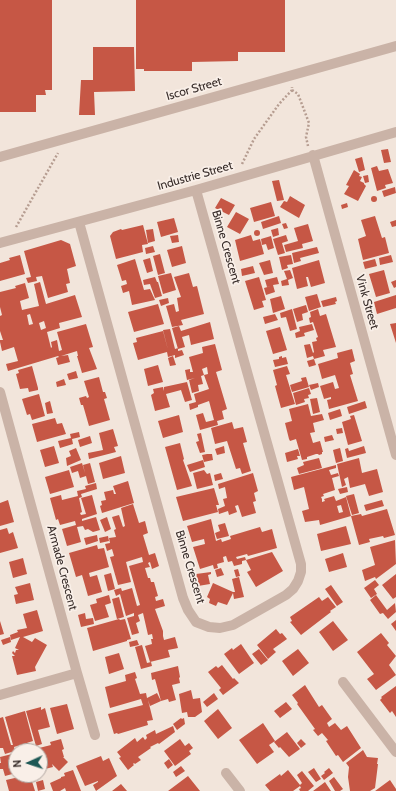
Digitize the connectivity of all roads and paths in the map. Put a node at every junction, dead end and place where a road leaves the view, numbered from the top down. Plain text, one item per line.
1 (396, 46) edge
2 (295, 74) junction
3 (292, 90) junction
4 (396, 132) edge
5 (67, 138) junction
6 (313, 155) junction
7 (0, 157) edge
8 (240, 177) junction
9 (196, 190) junction
10 (79, 222) junction
11 (4, 242) edge
12 (0, 392) edge
13 (396, 455) edge
14 (78, 673) junction
15 (343, 682) dead end
16 (0, 695) edge
17 (95, 735) dead end
18 (396, 752) edge
19 (226, 773) dead end
20 (240, 791) edge

1 - 2 street, Iscor Street
2 - 3 path
2 - 5 street, Iscor Street
3 - 6 path
3 - 8 path
4 - 6 street, Industrie Street
5 - 7 street, Iscor Street
5 - 11 path
6 - 8 street, Industrie Street
6 - 13 street, Vink Street
8 - 9 street, Industrie Street
9 - 10 street, Industrie Street
9 - 10 street, Binne Crescent
10 - 11 street, Industrie Street
12 - 14 street, Armade Crescent
14 - 16 street
14 - 17 street, Armade Crescent
15 - 18 street
19 - 20 street

